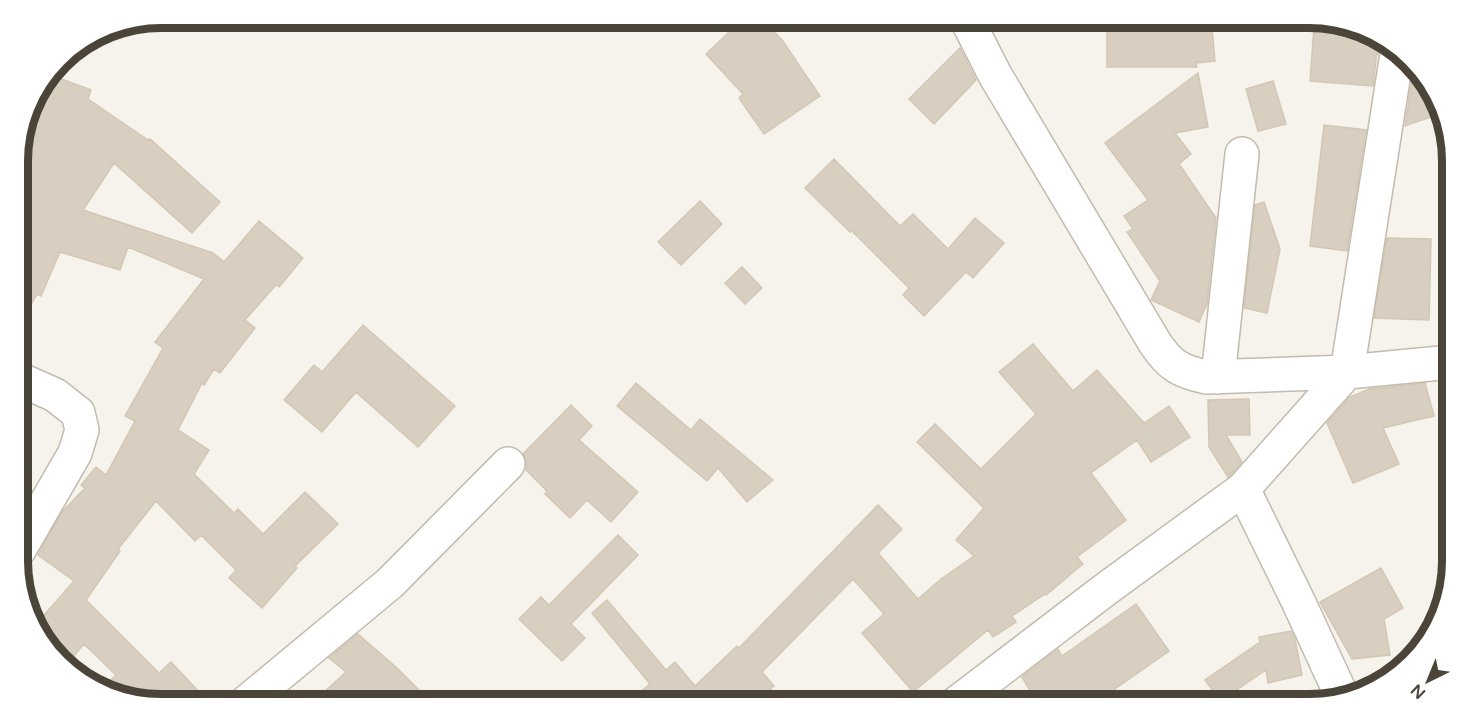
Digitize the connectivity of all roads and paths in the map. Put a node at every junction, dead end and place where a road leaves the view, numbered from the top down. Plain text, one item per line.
1 (971, 28) edge
2 (1396, 62) edge
3 (1242, 154) dead end
4 (1442, 363) edge
5 (1347, 372) junction
6 (1218, 377) junction
7 (28, 383) edge
8 (507, 464) dead end
9 (1243, 489) junction
10 (28, 534) edge
11 (1339, 690) edge
12 (256, 694) edge
13 (968, 694) edge

1 - 6 street
2 - 5 street
3 - 6 street
4 - 5 street
5 - 6 street
5 - 9 street
7 - 10 street
8 - 12 street
9 - 11 street
9 - 13 street

